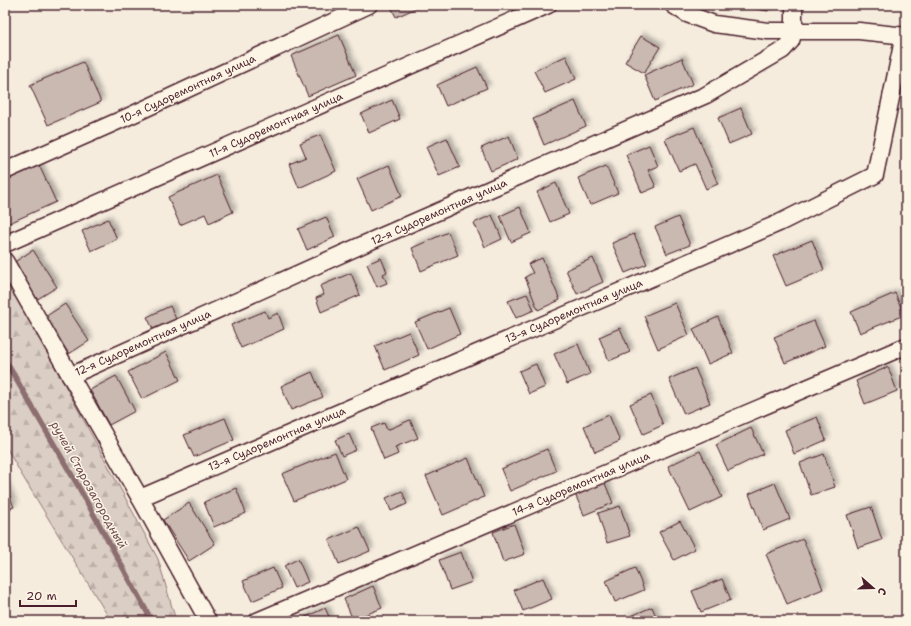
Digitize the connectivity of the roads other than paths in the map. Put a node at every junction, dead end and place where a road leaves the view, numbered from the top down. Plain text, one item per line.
1 (369, 5) edge
2 (548, 5) edge
3 (673, 5) edge
4 (794, 5) edge
5 (794, 31) junction
6 (905, 36) edge
7 (5, 171) edge
8 (5, 244) edge
9 (5, 261) edge
10 (906, 346) edge
11 (70, 376) junction
12 (140, 498) junction
13 (208, 621) edge
14 (257, 621) edge

1 - 7 street, 10-я Судоремонтная улица
2 - 8 street, 11-я Судоремонтная улица
3 - 5 street
4 - 5 street
5 - 6 street
5 - 11 street, 12-я Судоремонтная улица
6 - 12 street, 13-я Судоремонтная улица
9 - 11 street
10 - 14 street, 14-я Судоремонтная улица
11 - 12 street
12 - 13 street

